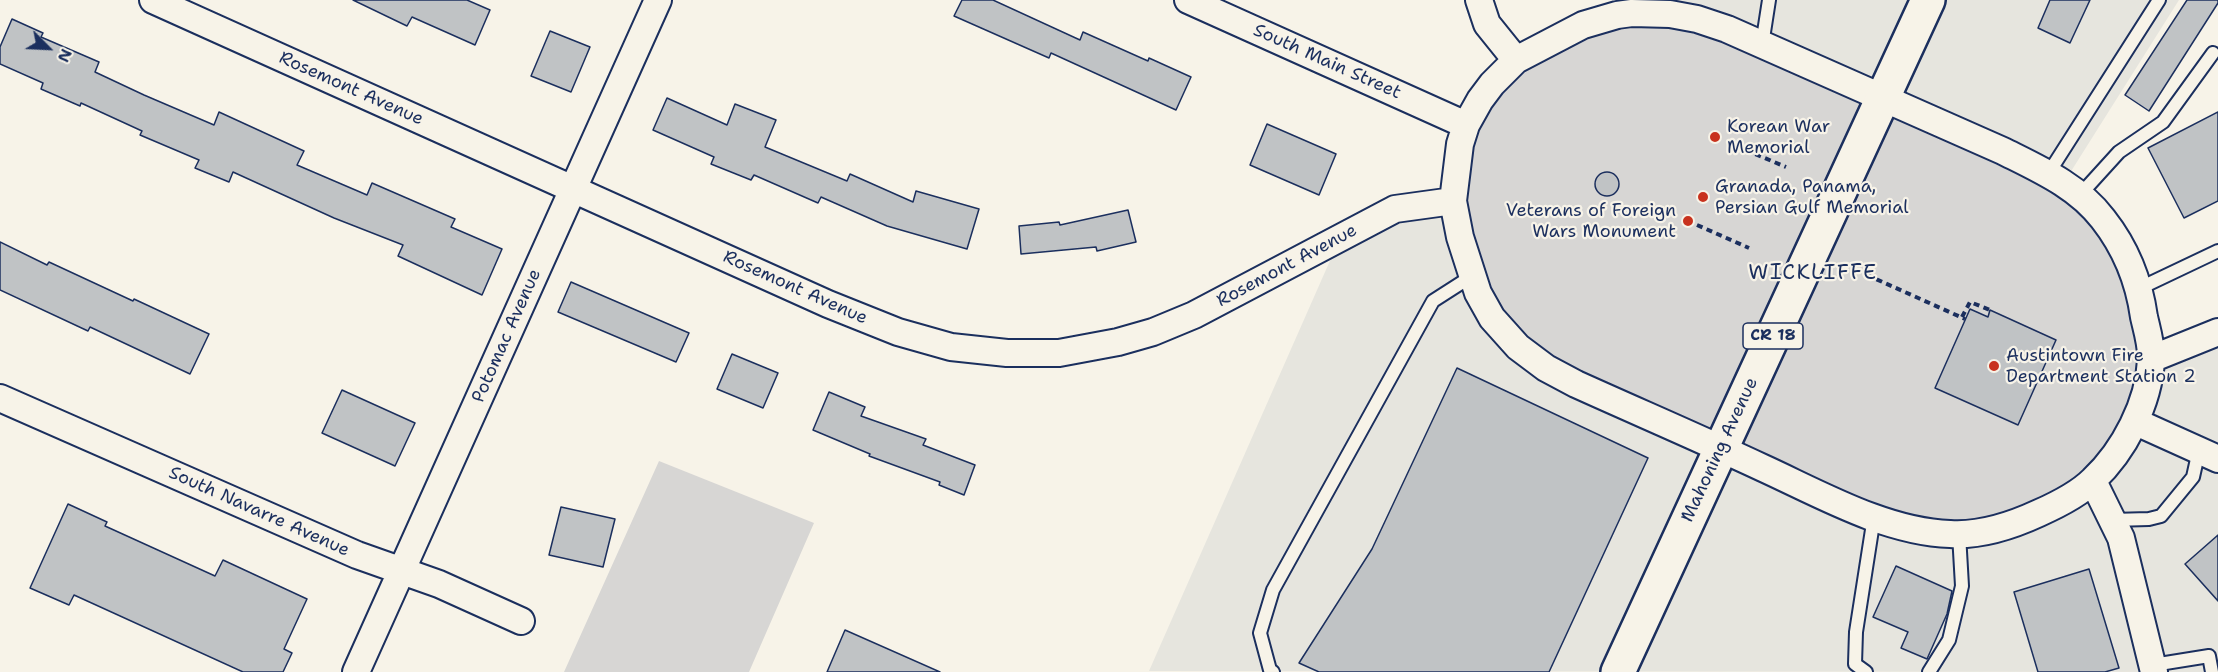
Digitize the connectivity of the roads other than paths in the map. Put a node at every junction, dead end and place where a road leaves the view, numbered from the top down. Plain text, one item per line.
1 (153, 0) edge
2 (658, 0) edge
3 (1188, 0) edge
4 (1479, 0) edge
5 (1769, 0) edge
6 (1928, 0) edge
7 (2159, 0) edge
8 (1762, 45) junction
9 (2213, 52) dead end
10 (1516, 60) junction
11 (1882, 98) junction
12 (1466, 124) junction
13 (2048, 174) junction
14 (573, 189) junction
15 (2079, 196) junction
16 (1453, 201) junction
17 (2218, 251) edge
18 (1472, 276) junction
19 (2138, 289) junction
20 (2218, 332) edge
21 (2151, 359) junction
22 (0, 398) edge
23 (2136, 422) junction
24 (1721, 449) junction
25 (2208, 455) edge
26 (2093, 481) junction
27 (1874, 517) junction
28 (2112, 520) junction
29 (1959, 534) junction
30 (402, 571) junction
31 (521, 621) dead end
32 (2213, 654) edge
33 (2154, 668) edge
34 (356, 672) edge
35 (1273, 672) edge
36 (1618, 672) edge
37 (1866, 672) edge
38 (1929, 672) edge
39 (2212, 672) edge

1 - 14 street, Rosemont Avenue
2 - 14 street, Potomac Avenue
3 - 12 street, South Main Street
4 - 10 street
5 - 8 lane
6 - 11 main road, Mahoning Avenue / CR 18
7 - 13 lane
8 - 10 street
8 - 11 street
9 - 15 lane
10 - 12 street
11 - 13 street
11 - 24 main road, Mahoning Avenue / CR 18
12 - 16 street
13 - 15 street
14 - 16 street, Rosemont Avenue
14 - 30 street, Potomac Avenue
15 - 19 street
16 - 18 street
17 - 19 lane
18 - 24 street
18 - 35 lane
19 - 21 street
20 - 21 street
21 - 23 street
22 - 30 street, South Navarre Avenue
23 - 25 street
23 - 26 street
24 - 27 street
24 - 36 main road, Mahoning Avenue / CR 18
25 - 28 lane
26 - 28 street
26 - 29 street
27 - 29 street
27 - 37 lane
28 - 33 street
29 - 38 lane
30 - 31 street, South Navarre Avenue
30 - 34 street, Potomac Avenue
32 - 33 lane
32 - 39 lane

